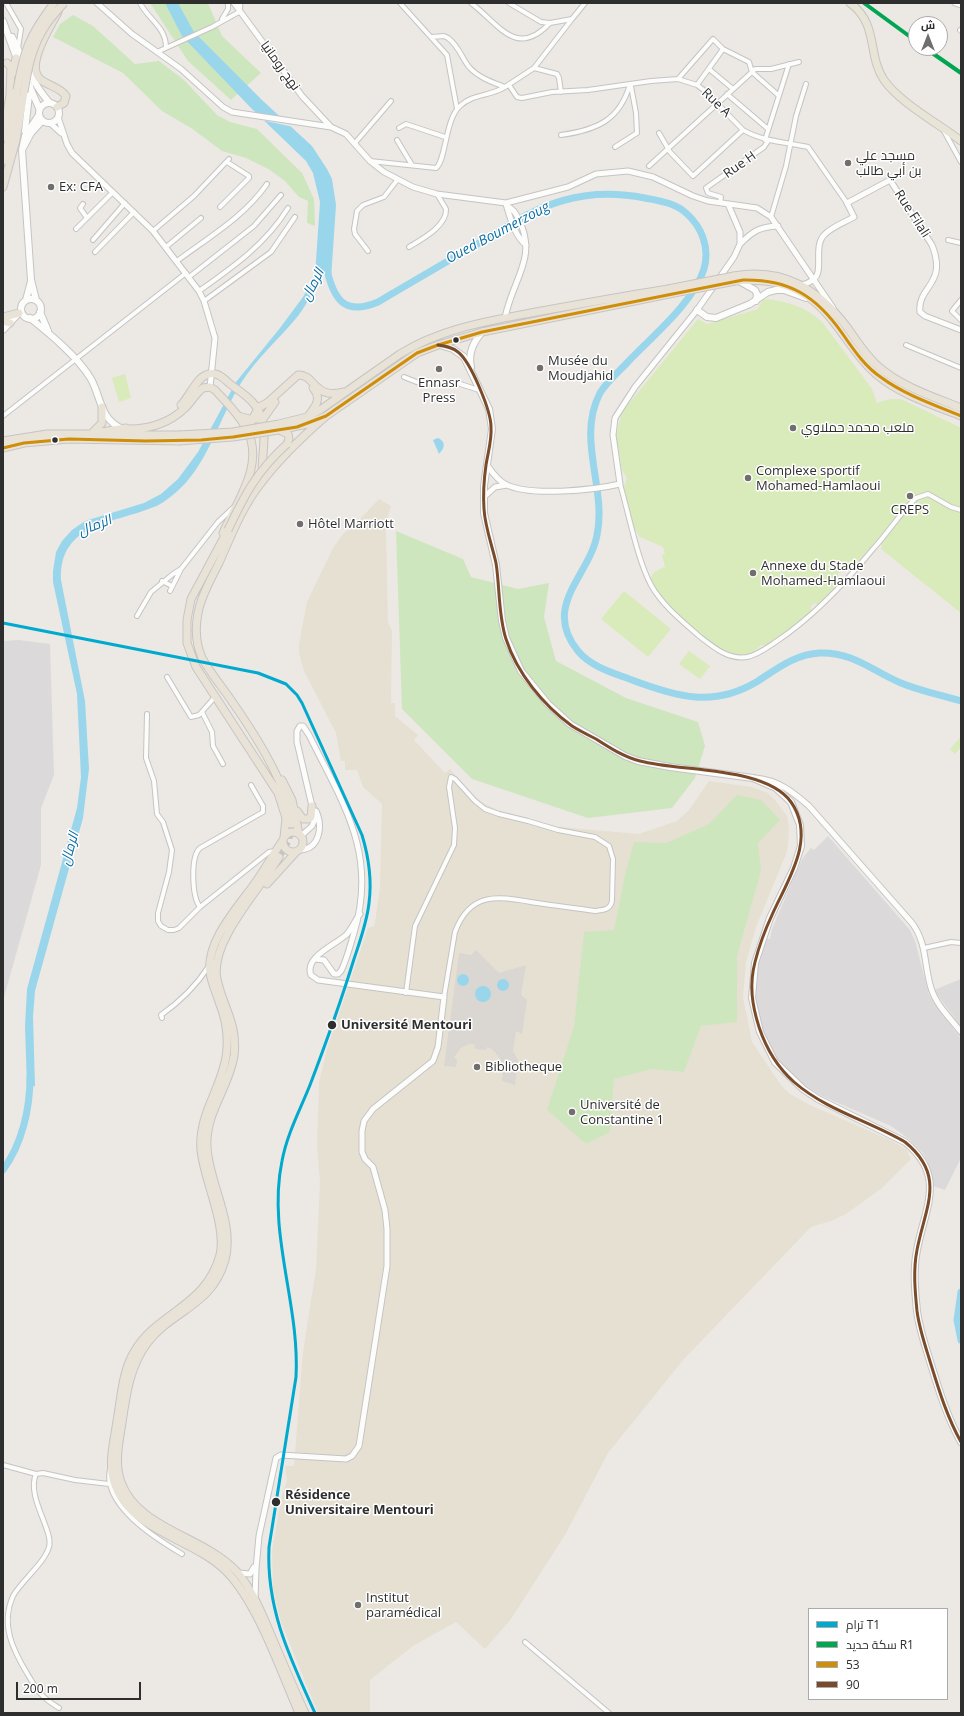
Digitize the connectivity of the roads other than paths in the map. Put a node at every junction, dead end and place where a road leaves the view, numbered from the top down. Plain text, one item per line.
1 (6, 3) edge
2 (54, 3) edge
3 (97, 3) edge
4 (140, 3) edge
5 (228, 3) edge
6 (234, 3) edge
7 (240, 3) edge
8 (400, 3) edge
9 (471, 3) edge
10 (480, 3) edge
11 (509, 3) edge
12 (585, 3) edge
13 (850, 3) edge
14 (956, 3) edge
15 (961, 5) edge
16 (62, 6) edge
17 (478, 8) junction
18 (239, 12) junction
19 (572, 19) junction
20 (221, 20) junction
21 (4, 22) edge
22 (550, 23) junction
23 (432, 37) junction
24 (166, 47) junction
25 (18, 48) junction
26 (723, 50) junction
27 (157, 52) junction
28 (10, 62) edge
29 (799, 62) dead end
30 (789, 64) junction
31 (534, 68) junction
32 (709, 69) junction
33 (752, 72) junction
34 (678, 79) junction
35 (28, 82) junction
36 (630, 84) junction
37 (806, 84) dead end
38 (697, 85) junction
39 (507, 86) junction
40 (733, 89) junction
41 (21, 91) junction
42 (561, 92) junction
43 (727, 94) junction
44 (778, 95) junction
45 (391, 101) dead end
46 (49, 102) junction
47 (717, 103) junction
48 (57, 107) junction
49 (457, 109) junction
50 (40, 115) junction
51 (58, 117) junction
52 (50, 123) junction
53 (941, 125) junction
54 (330, 127) junction
55 (399, 128) dead end
56 (768, 129) junction
57 (743, 130) junction
58 (659, 133) dead end
59 (561, 135) dead end
60 (25, 136) junction
61 (63, 136) junction
62 (445, 137) junction
63 (3, 138) edge
64 (397, 140) dead end
65 (766, 140) junction
66 (961, 141) edge
67 (355, 143) junction
68 (792, 143) junction
69 (615, 147) dead end
70 (22, 150) junction
71 (669, 150) junction
72 (3, 161) edge
73 (370, 161) junction
74 (961, 162) edge
75 (412, 166) junction
76 (649, 166) dead end
77 (398, 179) junction
78 (267, 184) dead end
79 (3, 187) edge
80 (113, 192) junction
81 (437, 194) junction
82 (281, 196) dead end
83 (125, 203) junction
84 (720, 203) junction
85 (847, 203) junction
86 (83, 204) dead end
87 (506, 204) junction
88 (728, 204) junction
89 (220, 207) dead end
90 (288, 208) dead end
91 (134, 212) junction
92 (295, 217) dead end
93 (770, 217) junction
94 (87, 218) junction
95 (201, 218) dead end
96 (778, 226) junction
97 (76, 229) dead end
98 (153, 231) junction
99 (93, 240) dead end
100 (948, 240) dead end
101 (961, 243) edge
102 (740, 244) junction
103 (526, 245) junction
104 (409, 246) dead end
105 (166, 247) junction
106 (368, 251) dead end
107 (95, 252) dead end
108 (177, 261) junction
109 (187, 275) junction
110 (736, 279) junction
111 (31, 280) junction
112 (814, 280) junction
113 (802, 286) junction
114 (199, 291) junction
115 (668, 291) junction
116 (26, 300) junction
117 (36, 300) junction
118 (204, 301) junction
119 (756, 301) junction
120 (814, 301) junction
121 (960, 302) edge
122 (697, 310) junction
123 (20, 312) junction
124 (40, 312) junction
125 (3, 316) edge
126 (28, 318) junction
127 (505, 318) junction
128 (842, 320) junction
129 (961, 320) edge
130 (6, 322) edge
131 (3, 330) edge
132 (961, 330) edge
133 (482, 332) junction
134 (50, 336) junction
135 (438, 345) junction
136 (906, 345) dead end
137 (74, 359) junction
138 (961, 368) edge
139 (212, 373) junction
140 (473, 374) junction
141 (404, 377) dead end
142 (213, 389) junction
143 (348, 390) junction
144 (479, 390) junction
145 (102, 407) junction
146 (961, 408) edge
147 (258, 409) junction
148 (3, 416) edge
149 (238, 416) junction
150 (326, 416) junction
151 (961, 416) edge
152 (308, 417) junction
153 (253, 419) junction
154 (262, 419) junction
155 (168, 420) junction
156 (279, 427) junction
157 (122, 429) junction
158 (247, 429) junction
159 (89, 434) junction
160 (176, 437) junction
161 (264, 437) junction
162 (251, 439) junction
163 (3, 441) edge
164 (3, 448) edge
165 (486, 464) junction
166 (260, 483) junction
167 (620, 484) junction
168 (507, 485) junction
169 (484, 498) junction
170 (235, 505) junction
171 (961, 510) edge
172 (214, 555) junction
173 (182, 569) junction
174 (162, 581) junction
175 (137, 616) dead end
176 (167, 677) dead end
177 (215, 696) junction
178 (202, 712) junction
179 (147, 714) dead end
180 (223, 764) dead end
181 (271, 765) junction
182 (753, 778) junction
183 (251, 785) dead end
184 (292, 800) junction
185 (312, 806) junction
186 (291, 824) tunnel mouth
187 (300, 835) junction
188 (284, 839) junction
189 (298, 850) junction
190 (278, 854) junction
191 (200, 907) junction
192 (360, 914) junction
193 (222, 943) junction
194 (961, 943) edge
195 (924, 948) junction
196 (314, 959) junction
197 (210, 966) junction
198 (406, 993) junction
199 (444, 997) junction
200 (162, 1018) dead end
201 (961, 1032) edge
202 (961, 1442) edge
203 (111, 1463) junction
204 (3, 1465) edge
205 (36, 1474) junction
206 (109, 1484) junction
207 (182, 1554) dead end
208 (257, 1559) junction
209 (237, 1573) junction
210 (255, 1600) junction
211 (525, 1642) dead end
212 (59, 1708) dead end
213 (299, 1713) edge
214 (305, 1713) edge
215 (609, 1713) edge

1 - 25 street
2 - 41 highway, bridge
3 - 27 street
4 - 24 street
5 - 20 street
6 - 18 street, نهج رومانيا
7 - 18 street
8 - 23 street
9 - 17 street
10 - 17 street
11 - 22 street
12 - 19 street
13 - 53 main road
14 - 15 street
16 - 41 highway, bridge
16 - 48 highway
17 - 22 street
18 - 20 street
18 - 54 street, نهج رومانيا
19 - 22 street
19 - 31 street
20 - 24 street
21 - 25 main road
21 - 28 main road
23 - 39 street
23 - 49 street
24 - 27 street
25 - 28 street
25 - 46 main road
26 - 32 street
26 - 33 street
26 - 34 street
27 - 54 street
28 - 35 main road
28 - 63 highway
29 - 30 street
30 - 33 street
30 - 44 street
31 - 39 street
31 - 42 street
32 - 38 street
32 - 40 street
33 - 40 street
33 - 44 street
34 - 36 street, Rue A
34 - 38 street, Rue A
35 - 50 main road
35 - 60 main road
36 - 42 street, Rue A
36 - 59 street
36 - 69 street
37 - 68 street
38 - 47 street, Rue A
39 - 42 street, Rue A
39 - 49 street
40 - 43 street
41 - 72 highway
41 - 79 highway
43 - 47 street
43 - 56 street
44 - 56 street
45 - 67 street
46 - 48 main road
46 - 50 main road
47 - 57 street, Rue A
47 - 71 street
48 - 51 main road
49 - 62 street
50 - 52 main road
50 - 60 main road
50 - 70 main road
51 - 52 main road
51 - 61 street
52 - 61 street
53 - 66 main road
53 - 74 street
54 - 67 street
55 - 62 street
56 - 65 street
57 - 65 street, Rue A
57 - 71 street
58 - 71 street
60 - 70 main road
61 - 80 street
62 - 75 street
64 - 75 street
65 - 68 street, Rue A
65 - 84 street, Rue H
67 - 73 street
68 - 85 street, Rue A
68 - 93 street
70 - 111 main road
71 - 76 street
73 - 75 street
73 - 77 street
77 - 81 street
77 - 106 street
78 - 108 street
80 - 83 street
80 - 94 street
81 - 87 street
81 - 104 street
82 - 109 street
83 - 91 street
83 - 99 street
84 - 87 street
84 - 88 street
85 - 112 street
85 - 132 street, Rue Filali
86 - 94 street
87 - 103 street
87 - 103 street
88 - 93 street
88 - 102 street
89 - 98 street
90 - 114 street
91 - 98 street
91 - 107 street
92 - 118 street
93 - 96 street
94 - 97 street
95 - 105 street
96 - 102 street
96 - 112 street
98 - 105 street
100 - 101 street
102 - 122 street
103 - 127 street
105 - 108 street
108 - 109 street
109 - 114 street
109 - 137 street
110 - 113 highway
110 - 115 highway, bridge
110 - 119 main road
110 - 120 highway
111 - 116 main road
111 - 117 main road
112 - 113 street
112 - 128 street
113 - 128 highway
114 - 118 street
115 - 127 highway
115 - 133 highway
116 - 117 main road
116 - 123 main road
117 - 124 main road
118 - 139 street
119 - 120 main road
119 - 122 main road
120 - 151 highway
121 - 129 street
122 - 167 street
123 - 125 highway
123 - 126 main road
123 - 130 main road
124 - 126 main road
124 - 134 main road
126 - 130 main road
126 - 134 main road
127 - 143 highway
128 - 146 highway
130 - 131 main road
133 - 135 highway
133 - 140 main road
134 - 137 main road
135 - 140 main road
135 - 150 highway
136 - 138 street
137 - 145 main road
137 - 148 street
139 - 142 street
139 - 147 highway
139 - 157 highway
140 - 144 main road
141 - 144 street
142 - 149 highway
142 - 155 highway
143 - 147 highway
143 - 152 highway
144 - 165 main road
145 - 157 main road
145 - 159 highway
147 - 153 highway
147 - 154 highway
149 - 153 highway
149 - 158 highway
150 - 156 highway
150 - 166 highway
152 - 154 highway
152 - 156 highway
153 - 154 highway
153 - 158 highway
154 - 161 highway
155 - 157 highway
155 - 160 highway
156 - 160 highway, bridge
156 - 172 highway, bridge
157 - 159 highway
158 - 162 highway
159 - 160 highway
159 - 163 highway
160 - 164 highway
161 - 162 highway
161 - 166 highway
162 - 170 highway
165 - 168 street
165 - 169 main road
166 - 181 highway
167 - 168 street
167 - 171 street
168 - 169 street
169 - 182 main road
170 - 172 highway
170 - 173 street
172 - 177 highway
173 - 174 street
173 - 174 street
174 - 175 street
176 - 178 street
177 - 178 street
177 - 188 highway
178 - 180 street
179 - 191 street
181 - 184 highway
181 - 186 highway
182 - 195 street
182 - 202 main road
183 - 191 street
184 - 185 highway
184 - 187 highway
185 - 187 street
185 - 189 street
185 - 192 street
187 - 188 highway
187 - 189 highway
188 - 189 highway
188 - 190 highway
189 - 193 highway
190 - 191 street
190 - 193 highway
190 - 197 highway
192 - 196 street
192 - 196 street
193 - 209 highway
194 - 195 street
195 - 201 street
196 - 198 street
197 - 200 street
197 - 203 highway
198 - 199 street
198 - 199 street
199 - 208 street
203 - 206 street
203 - 213 highway
204 - 205 street
205 - 206 street
205 - 212 street
206 - 207 street
208 - 209 street
208 - 210 street
209 - 210 highway
210 - 214 highway
211 - 215 street

